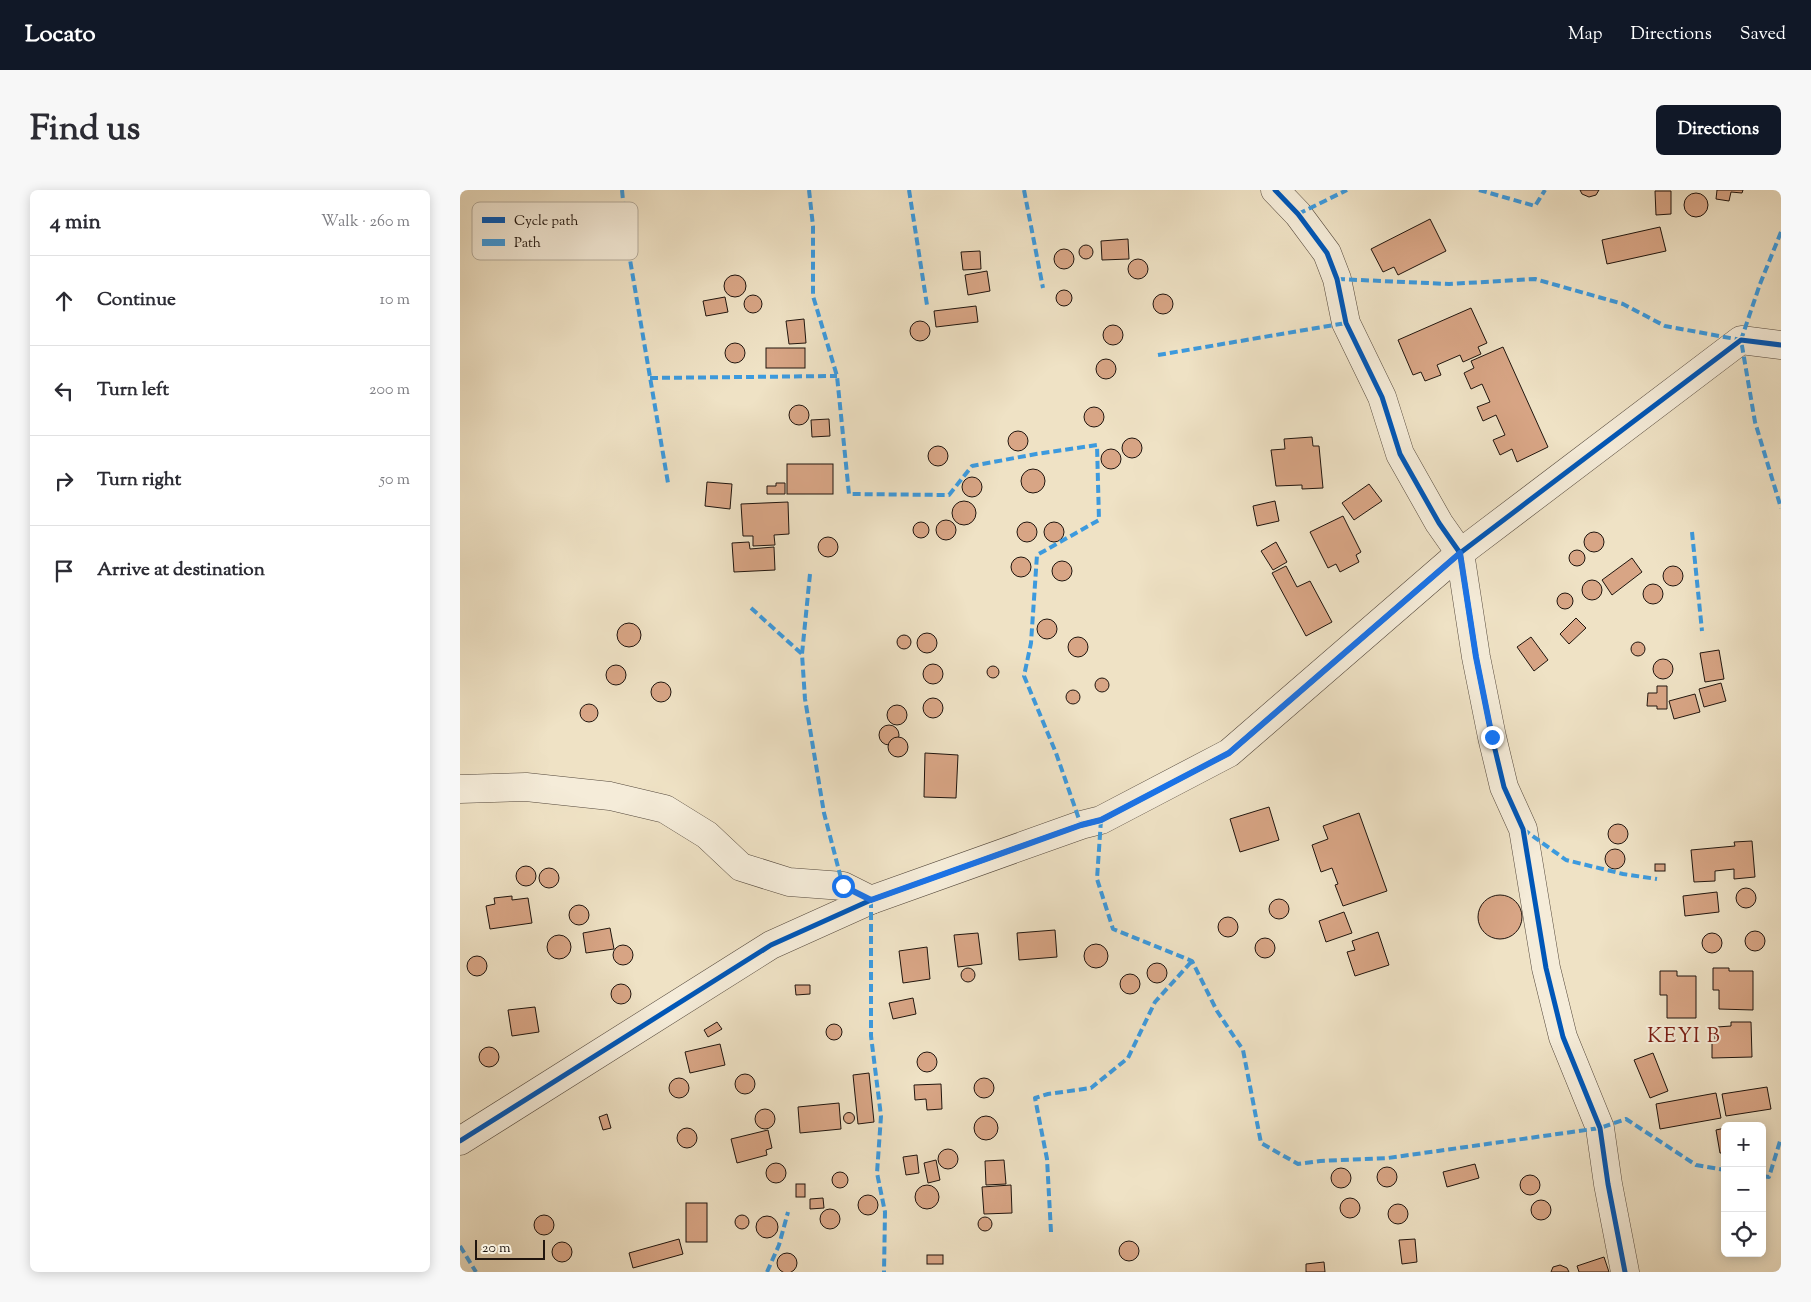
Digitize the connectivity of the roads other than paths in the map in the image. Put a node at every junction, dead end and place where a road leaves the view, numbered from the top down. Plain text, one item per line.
1 (1275, 190) edge
2 (1781, 345) edge
3 (1460, 553) junction
4 (460, 789) edge
5 (871, 900) junction
6 (460, 1141) edge
7 (1625, 1272) edge

1 - 3 street
2 - 3 street
3 - 5 street
3 - 7 street
4 - 5 street
5 - 6 street

